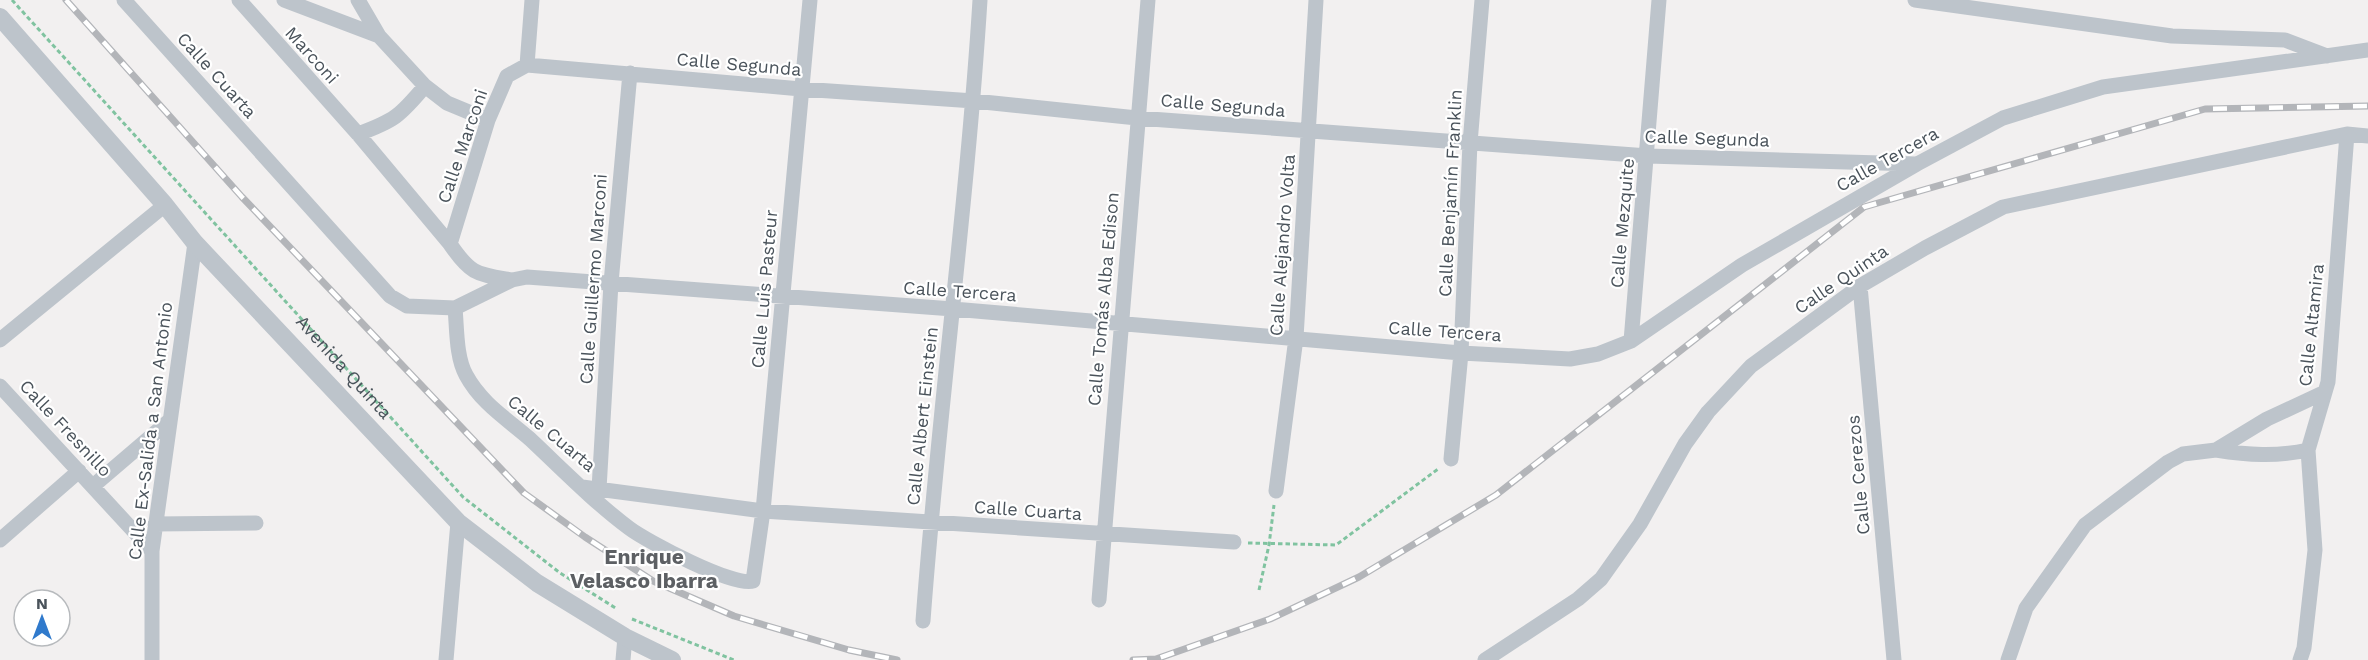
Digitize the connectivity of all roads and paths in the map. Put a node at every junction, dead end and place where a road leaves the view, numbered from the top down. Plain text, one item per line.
1 (12, 0) edge
2 (124, 0) edge
3 (239, 0) edge
4 (284, 0) edge
5 (358, 0) edge
6 (532, 0) edge
7 (810, 0) edge
8 (980, 0) edge
9 (1148, 0) edge
10 (1316, 0) edge
11 (1482, 0) edge
12 (1659, 0) edge
13 (1915, 0) edge
14 (306, 4) edge
15 (0, 17) edge
16 (379, 36) junction
17 (2368, 50) edge
18 (2328, 57) junction
19 (527, 65) junction
20 (630, 73) junction
21 (425, 86) junction
22 (801, 89) junction
23 (974, 100) junction
24 (1137, 118) junction
25 (488, 120) junction
26 (1309, 131) junction
27 (358, 134) junction
28 (2347, 134) junction
29 (2368, 136) edge
30 (1470, 143) junction
31 (1648, 156) junction
32 (1917, 164) junction
33 (165, 205) junction
34 (195, 243) junction
35 (450, 244) junction
36 (512, 280) junction
37 (611, 283) junction
38 (1860, 286) junction
39 (784, 298) junction
40 (456, 308) junction
41 (953, 309) junction
42 (1120, 323) junction
43 (1296, 338) junction
44 (0, 340) edge
45 (1631, 341) junction
46 (1461, 353) junction
47 (0, 386) edge
48 (2325, 392) junction
49 (170, 421) junction
50 (2216, 450) junction
51 (2308, 450) junction
52 (1452, 459) joint
53 (79, 471) junction
54 (93, 486) junction
55 (582, 487) junction
56 (598, 489) junction
57 (1276, 491) joint
58 (763, 511) junction
59 (458, 522) junction
60 (256, 523) dead end
61 (930, 523) junction
62 (155, 524) junction
63 (1103, 534) junction
64 (0, 540) edge
65 (1234, 542) joint
66 (1269, 544) junction
67 (152, 550) junction
68 (1259, 590) dead end
69 (1099, 600) dead end
70 (923, 621) dead end
71 (625, 637) junction
72 (152, 660) edge
73 (446, 660) edge
74 (623, 660) edge
75 (672, 660) edge
76 (734, 660) edge
77 (1485, 660) edge
78 (1894, 660) edge
79 (2008, 660) edge
80 (2300, 660) edge

1 - 76 path, Avenida Quinta
2 - 40 street, Calle Cuarta
3 - 27 street, Marconi
4 - 14 street, Marconi
5 - 16 street
6 - 19 street
7 - 22 street, Calle Luis Pasteur
8 - 23 street, Calle Albert Einstein
9 - 24 street, Calle Tomás Alba Edison
10 - 26 street, Calle Alejandro Volta
11 - 30 street, Calle Benjamín Franklin
12 - 31 street, Calle Mezquite
13 - 18 street
14 - 16 street, Marconi
15 - 33 street, Avenida Quinta
16 - 21 street, Marconi
17 - 18 street, Calle Tercera
18 - 32 street, Calle Tercera
19 - 20 street, Calle Segunda
19 - 25 street, Calle Marconi
20 - 22 street, Calle Segunda
20 - 37 street, Calle Guillermo Marconi
21 - 25 street, Marconi
21 - 27 street
22 - 23 street, Calle Segunda
22 - 39 street, Calle Luis Pasteur
23 - 24 street, Calle Segunda
23 - 41 street, Calle Albert Einstein
24 - 26 street, Calle Segunda
24 - 42 street, Calle Tomás Alba Edison
25 - 35 street, Calle Marconi
26 - 30 street, Calle Segunda
26 - 43 street, Calle Alejandro Volta
27 - 35 street, Marconi
28 - 29 street, Calle Quinta
28 - 38 street, Calle Quinta
28 - 48 street, Calle Altamira
30 - 31 street, Calle Segunda
30 - 46 street, Calle Benjamín Franklin
31 - 32 street, Calle Segunda
31 - 45 street, Calle Mezquite
32 - 45 street, Calle Tercera
33 - 34 street, Avenida Quinta
33 - 44 street
34 - 49 street, Calle Ex-Salida a San Antonio
34 - 59 street, Avenida Quinta
35 - 36 street, Marconi
36 - 37 street, Calle Tercera
36 - 40 street, Calle Tercera
37 - 39 street, Calle Tercera
37 - 56 street, Calle Guillermo Marconi
38 - 77 street, Calle Quinta
38 - 78 street, Calle Cerezos
39 - 41 street, Calle Tercera
39 - 58 street, Calle Luis Pasteur
40 - 55 street, Calle Cuarta
41 - 42 street, Calle Tercera
41 - 61 street, Calle Albert Einstein
42 - 43 street, Calle Tercera
42 - 63 street, Calle Tomás Alba Edison
43 - 46 street, Calle Tercera
43 - 57 street, Calle Alejandro Volta
45 - 46 street, Calle Tercera
46 - 52 street, Calle Benjamín Franklin
47 - 53 street, Calle Fresnillo
48 - 50 street
48 - 51 street, Calle Altamira
49 - 54 street
49 - 62 street, Calle Ex-Salida a San Antonio
50 - 51 street
50 - 79 street
51 - 80 street, Calle Altamira
52 - 66 path
53 - 54 street, Calle Fresnillo
53 - 64 street
54 - 67 street, Calle Fresnillo
55 - 56 street, Calle Cuarta
55 - 58 street, Calle Luis Pasteur
56 - 58 street, Calle Cuarta
57 - 66 path
58 - 61 street, Calle Cuarta
59 - 71 street, Avenida Quinta
59 - 73 street
60 - 62 street
61 - 63 street, Calle Cuarta
61 - 70 street, Calle Albert Einstein
62 - 67 street, Calle Ex-Salida a San Antonio
63 - 65 street, Calle Cuarta
63 - 69 street, Calle Tomás Alba Edison
65 - 66 path
66 - 68 path
67 - 72 street, Calle Ex-Salida a San Antonio
71 - 74 street
71 - 75 street, Avenida Quinta

